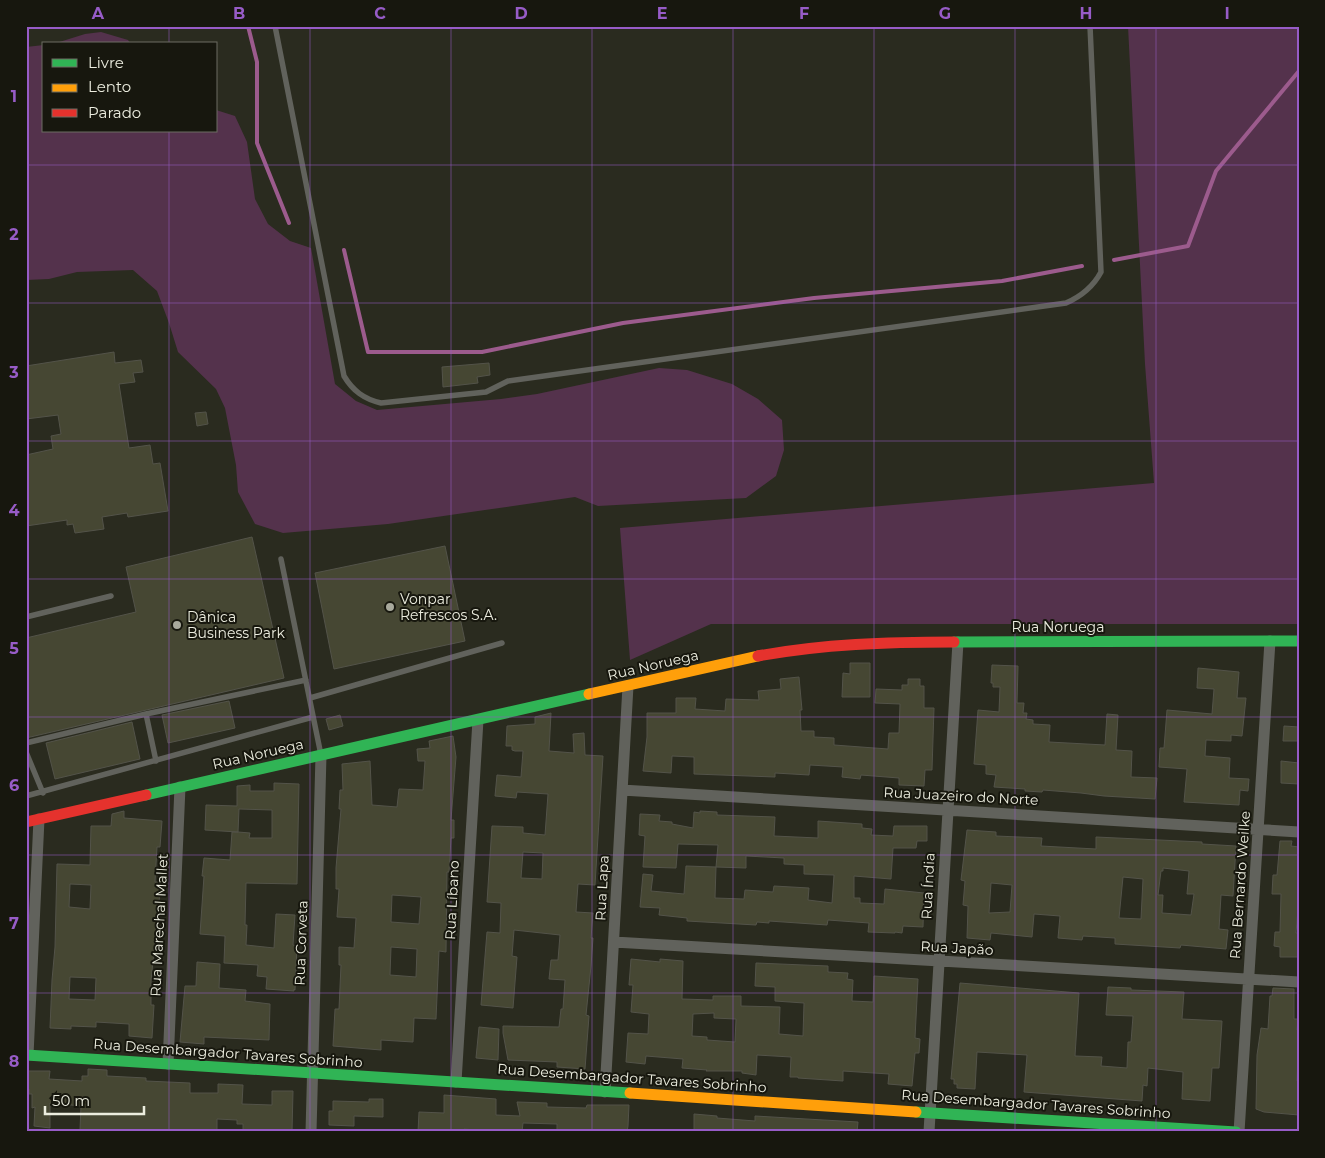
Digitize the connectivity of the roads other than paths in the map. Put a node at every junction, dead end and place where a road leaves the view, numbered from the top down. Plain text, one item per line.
1 (275, 26) edge
2 (1090, 26) edge
3 (281, 558) dead end
4 (111, 596) dead end
5 (26, 618) edge
6 (1270, 641) junction
7 (1299, 641) edge
8 (958, 642) junction
9 (502, 643) dead end
10 (306, 680) junction
11 (628, 686) junction
12 (310, 698) junction
13 (146, 714) junction
14 (314, 717) junction
15 (478, 720) junction
16 (26, 743) edge
17 (26, 752) edge
18 (321, 755) junction
19 (156, 761) junction
20 (180, 787) junction
21 (622, 790) junction
22 (43, 793) junction
23 (26, 796) edge
24 (948, 810) junction
25 (38, 819) junction
26 (26, 822) edge
27 (1258, 829) junction
28 (1299, 832) edge
29 (614, 942) junction
30 (939, 962) junction
31 (1249, 980) junction
32 (1299, 982) edge
33 (27, 1055) edge
34 (168, 1064) junction
35 (313, 1073) junction
36 (456, 1082) junction
37 (605, 1092) junction
38 (930, 1112) junction
39 (311, 1132) edge
40 (929, 1132) edge
41 (1237, 1132) edge

1 - 2 lane
3 - 10 lane
4 - 5 lane
6 - 7 street, Rua Noruega
6 - 8 street, Rua Noruega
6 - 27 street, Rua Bernardo Weilke
8 - 11 street, Rua Noruega
8 - 24 street, Rua Índia
9 - 12 lane
10 - 12 lane
10 - 13 lane
11 - 15 street, Rua Noruega
11 - 21 street, Rua Lapa
12 - 14 lane
13 - 16 lane
13 - 19 lane
14 - 18 lane
14 - 19 lane
15 - 18 street, Rua Noruega
15 - 36 street, Rua Líbano
17 - 22 lane
18 - 20 street, Rua Noruega
18 - 35 street, Rua Corveta
19 - 22 lane
20 - 25 street, Rua Noruega
20 - 34 street, Rua Marechal Mallet
21 - 24 street, Rua Juazeiro do Norte
21 - 29 street, Rua Lapa
22 - 23 lane
24 - 27 street, Rua Juazeiro do Norte
24 - 30 street, Rua Índia
25 - 26 street, Rua Noruega
25 - 33 street
27 - 28 street, Rua Juazeiro do Norte
27 - 31 street, Rua Bernardo Weilke
29 - 30 street, Rua Japão
29 - 37 street, Rua Lapa
30 - 31 street, Rua Japão
30 - 38 street, Rua Índia
31 - 32 street, Rua Japão
31 - 41 street, Rua Bernardo Weilke
33 - 34 street, Rua Desembargador Tavares Sobrinho
34 - 35 street, Rua Desembargador Tavares Sobrinho
35 - 36 street, Rua Desembargador Tavares Sobrinho
35 - 39 street, Rua Corveta
36 - 37 street, Rua Desembargador Tavares Sobrinho
37 - 38 street, Rua Desembargador Tavares Sobrinho
38 - 40 street, Rua Índia
38 - 41 street, Rua Desembargador Tavares Sobrinho

